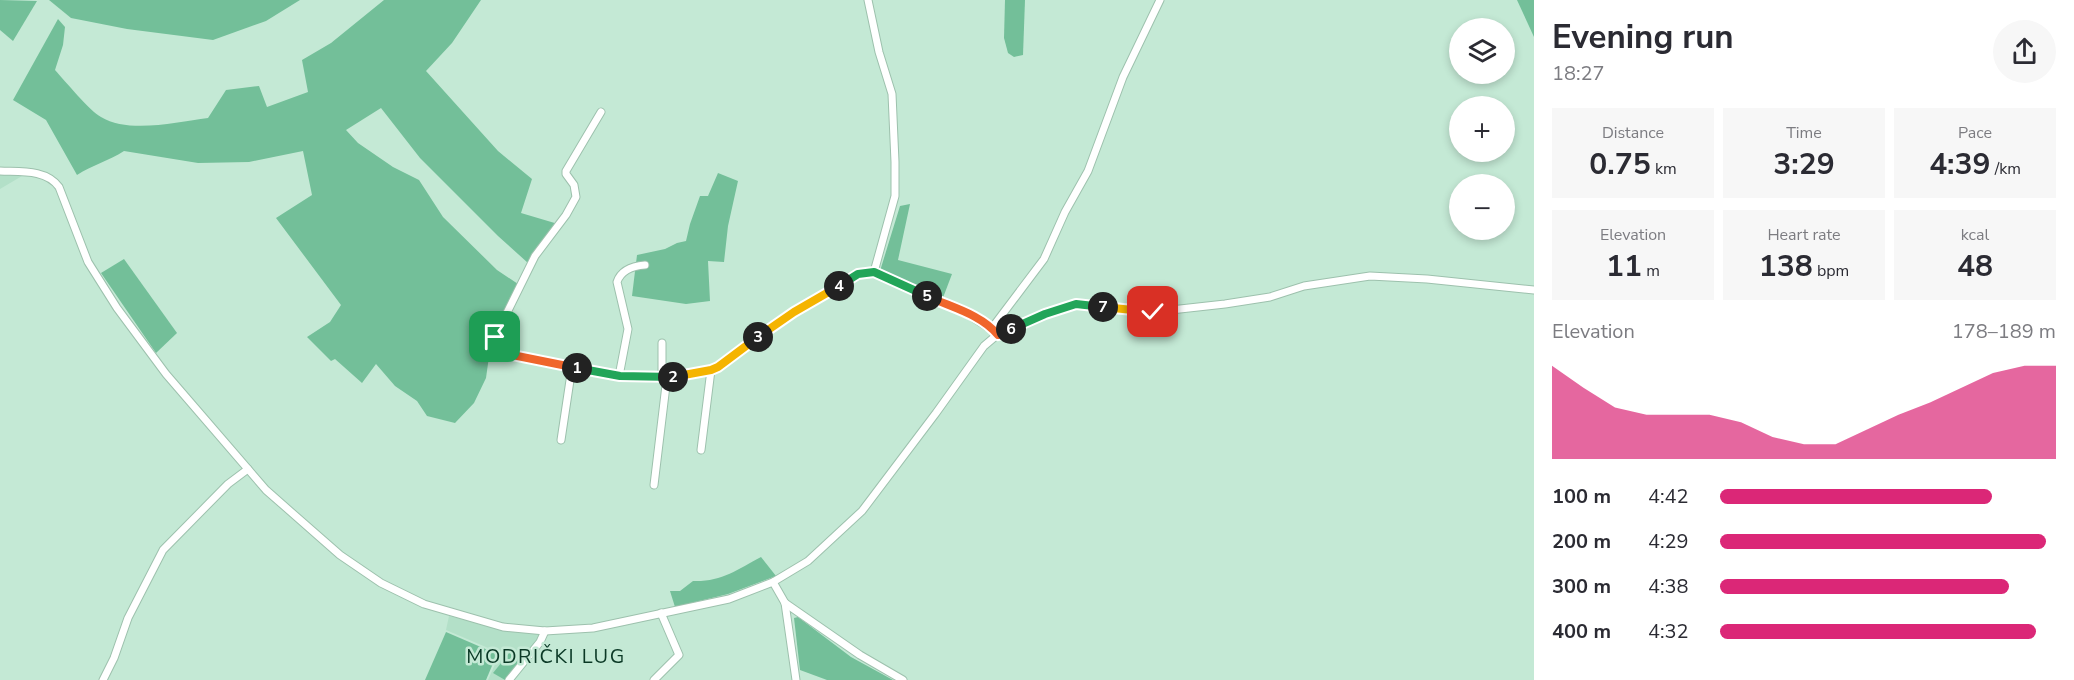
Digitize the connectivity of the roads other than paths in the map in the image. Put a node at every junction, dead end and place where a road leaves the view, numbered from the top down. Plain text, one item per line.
1 (868, 0) edge
2 (1160, 0) edge
3 (601, 112) dead end
4 (0, 171) edge
5 (645, 265) dead end
6 (874, 272) junction
7 (1534, 290) edge
8 (992, 328) junction
9 (998, 335) junction
10 (662, 343) dead end
11 (572, 367) junction
12 (711, 370) junction
13 (620, 376) junction
14 (664, 377) junction
15 (561, 440) dead end
16 (701, 450) dead end
17 (248, 469) junction
18 (654, 485) dead end
19 (773, 582) junction
20 (784, 603) junction
21 (661, 613) junction
22 (545, 631) junction
23 (103, 680) edge
24 (509, 680) edge
25 (654, 680) edge
26 (796, 680) edge
27 (903, 680) edge

1 - 6 street
2 - 8 street
3 - 11 street
4 - 17 street
5 - 13 street
6 - 8 street
6 - 12 street
7 - 9 street
8 - 9 street
9 - 19 street
10 - 14 street
11 - 13 street
11 - 15 street
12 - 14 street
12 - 16 street
13 - 14 street
14 - 18 street
17 - 22 street
17 - 23 street
19 - 20 street
19 - 21 street
20 - 26 street
20 - 27 street
21 - 22 street
21 - 25 street
22 - 24 street

